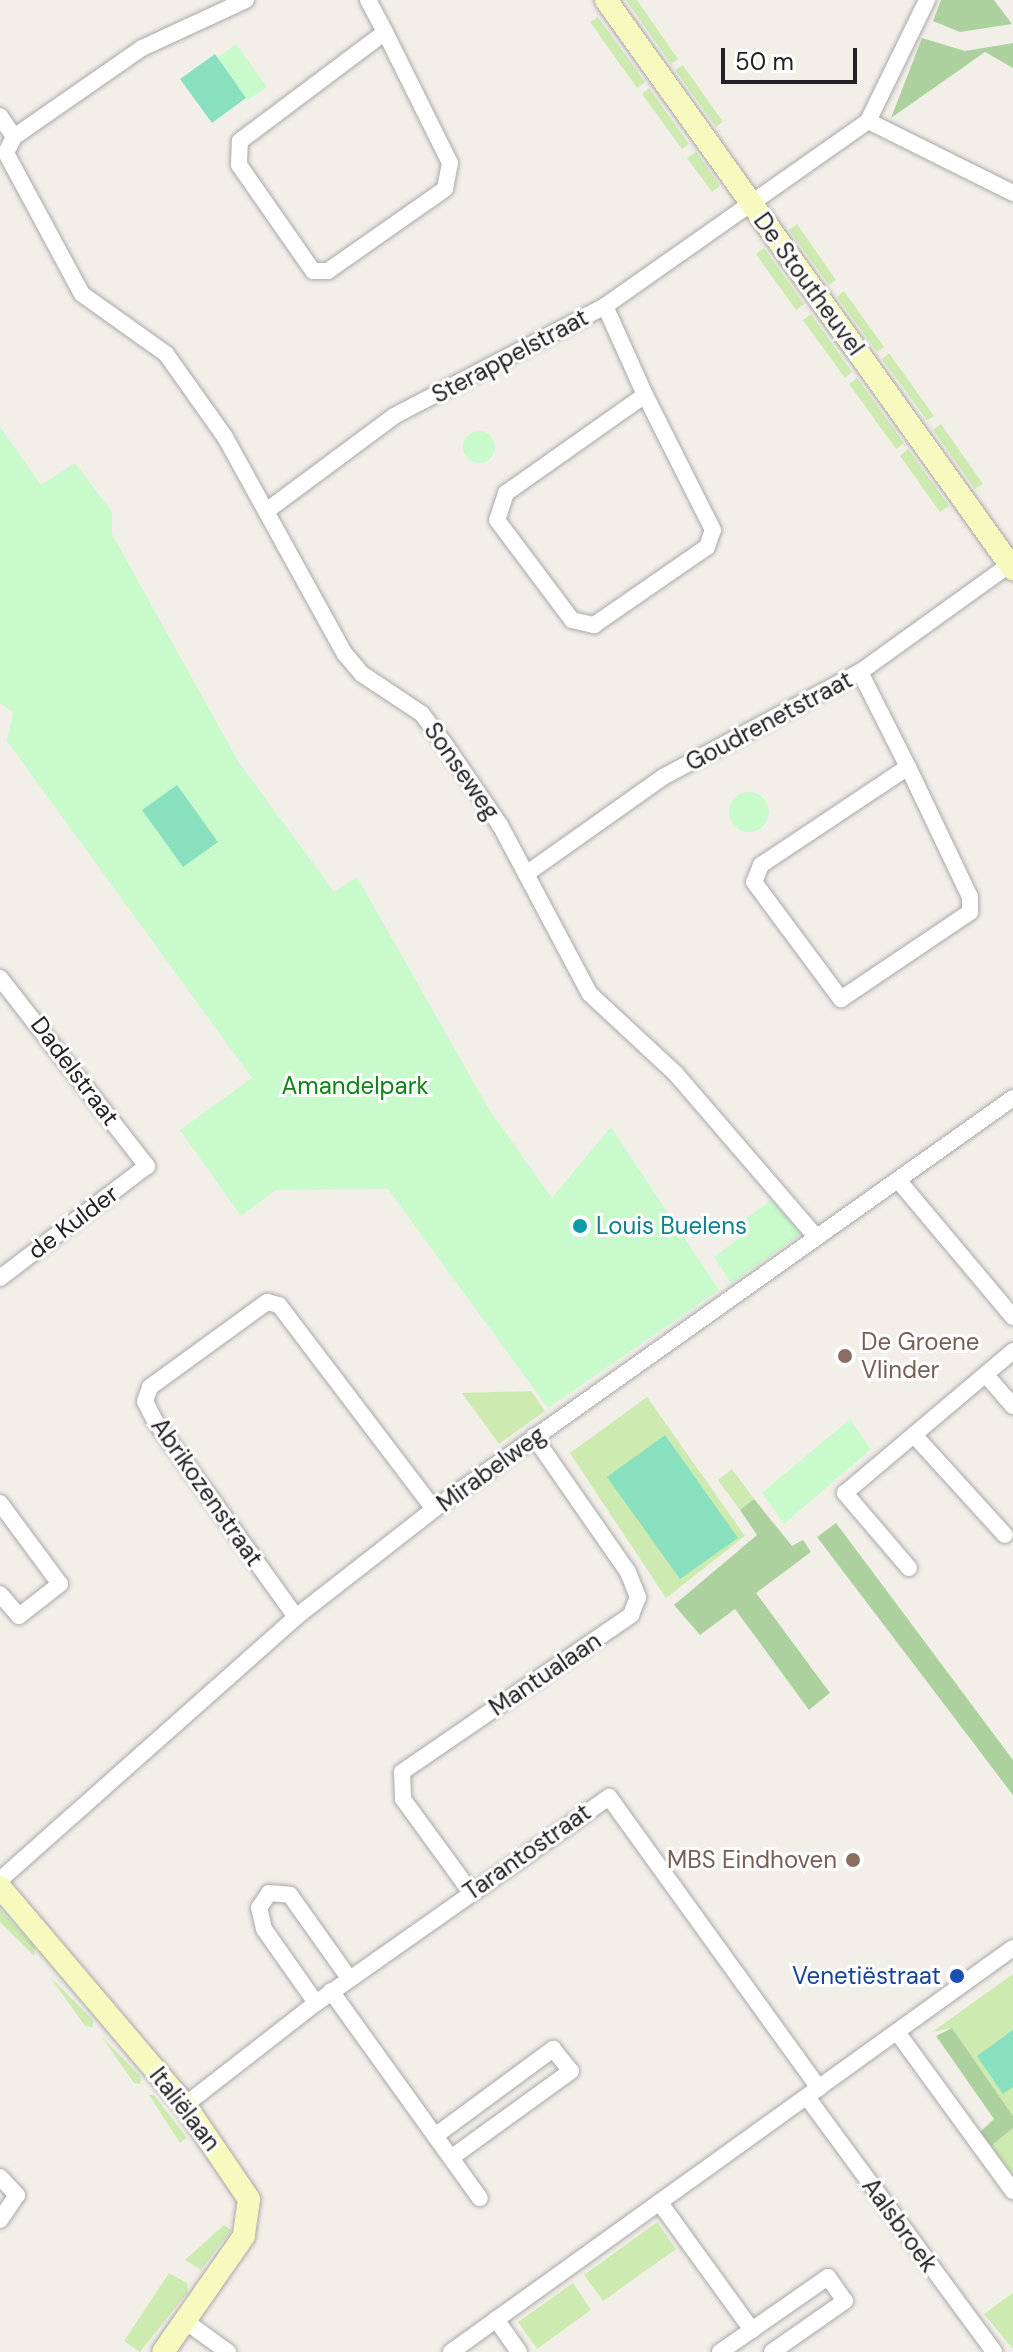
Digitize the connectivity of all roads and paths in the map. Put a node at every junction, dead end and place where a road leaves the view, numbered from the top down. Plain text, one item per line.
1 (246, 0) edge
2 (368, 0) edge
3 (606, 0) edge
4 (927, 0) edge
5 (385, 32) junction
6 (0, 116) edge
7 (868, 121) junction
8 (14, 137) junction
9 (1013, 193) edge
10 (751, 203) junction
11 (605, 306) junction
12 (645, 395) junction
13 (269, 509) junction
14 (1012, 565) edge
15 (860, 672) junction
16 (908, 767) junction
17 (526, 874) junction
18 (0, 978) edge
19 (1013, 1098) edge
20 (147, 1166) joint
21 (898, 1180) junction
22 (816, 1237) junction
23 (1, 1275) edge
24 (1013, 1317) edge
25 (1013, 1351) edge
26 (986, 1375) junction
27 (1013, 1406) edge
28 (914, 1435) junction
29 (534, 1437) junction
30 (0, 1503) edge
31 (434, 1509) junction
32 (1005, 1535) dead end
33 (909, 1568) dead end
34 (0, 1594) edge
35 (296, 1617) junction
36 (0, 1880) edge
37 (0, 1887) edge
38 (470, 1891) junction
39 (1013, 1948) edge
40 (349, 1978) junction
41 (331, 1991) junction
42 (316, 2003) junction
43 (897, 2032) junction
44 (813, 2093) junction
45 (185, 2105) junction
46 (435, 2136) junction
47 (451, 2158) junction
48 (0, 2177) edge
49 (1013, 2191) edge
50 (480, 2198) dead end
51 (660, 2203) junction
52 (0, 2220) edge
53 (496, 2319) junction
54 (185, 2321) junction
55 (752, 2330) junction
56 (163, 2352) edge
57 (228, 2352) edge
58 (451, 2352) edge
59 (519, 2352) edge
60 (720, 2352) edge
61 (772, 2352) edge
62 (994, 2352) edge

1 - 8 street
2 - 5 street
3 - 10 street, De Stoutheuvel
4 - 7 street
5 - 5 street
6 - 8 street
7 - 9 street
7 - 10 street, Sterappelstraat
8 - 13 street, Sonseweg
10 - 11 street, Sterappelstraat
10 - 14 street, De Stoutheuvel
11 - 12 street
11 - 13 street, Sterappelstraat
12 - 12 street
13 - 17 street, Sonseweg
14 - 15 street, Goudrenetstraat
15 - 16 street
15 - 17 street, Goudrenetstraat
16 - 16 street
17 - 22 street, Sonseweg
18 - 20 street, Dadelstraat
19 - 21 street, Mirabelweg
20 - 23 street, de Kulder
21 - 22 street, Mirabelweg
21 - 24 street
22 - 29 street, Mirabelweg
25 - 26 street
26 - 27 street
26 - 28 street
28 - 32 street
28 - 33 street
29 - 31 street, Mirabelweg
29 - 38 street, Mantualaan
30 - 34 street
31 - 35 street, Mirabelweg
31 - 35 street, Abrikozenstraat
35 - 36 street, Mirabelweg
37 - 45 street, Italiëlaan
38 - 40 street, Tarantostraat
38 - 44 street, Tarantostraat
39 - 43 street
40 - 41 street, Tarantostraat
40 - 42 street
41 - 42 street, Tarantostraat
41 - 46 street
42 - 45 street, Tarantostraat
43 - 44 street
43 - 49 street
44 - 51 street
44 - 62 street, Aalsbroek
45 - 54 street, Italiëlaan
46 - 47 street
46 - 47 street
47 - 50 street
48 - 52 street
51 - 53 street
51 - 55 street
53 - 58 street
53 - 59 street
54 - 56 street, Italiëlaan
54 - 57 street
55 - 60 street
55 - 61 street

